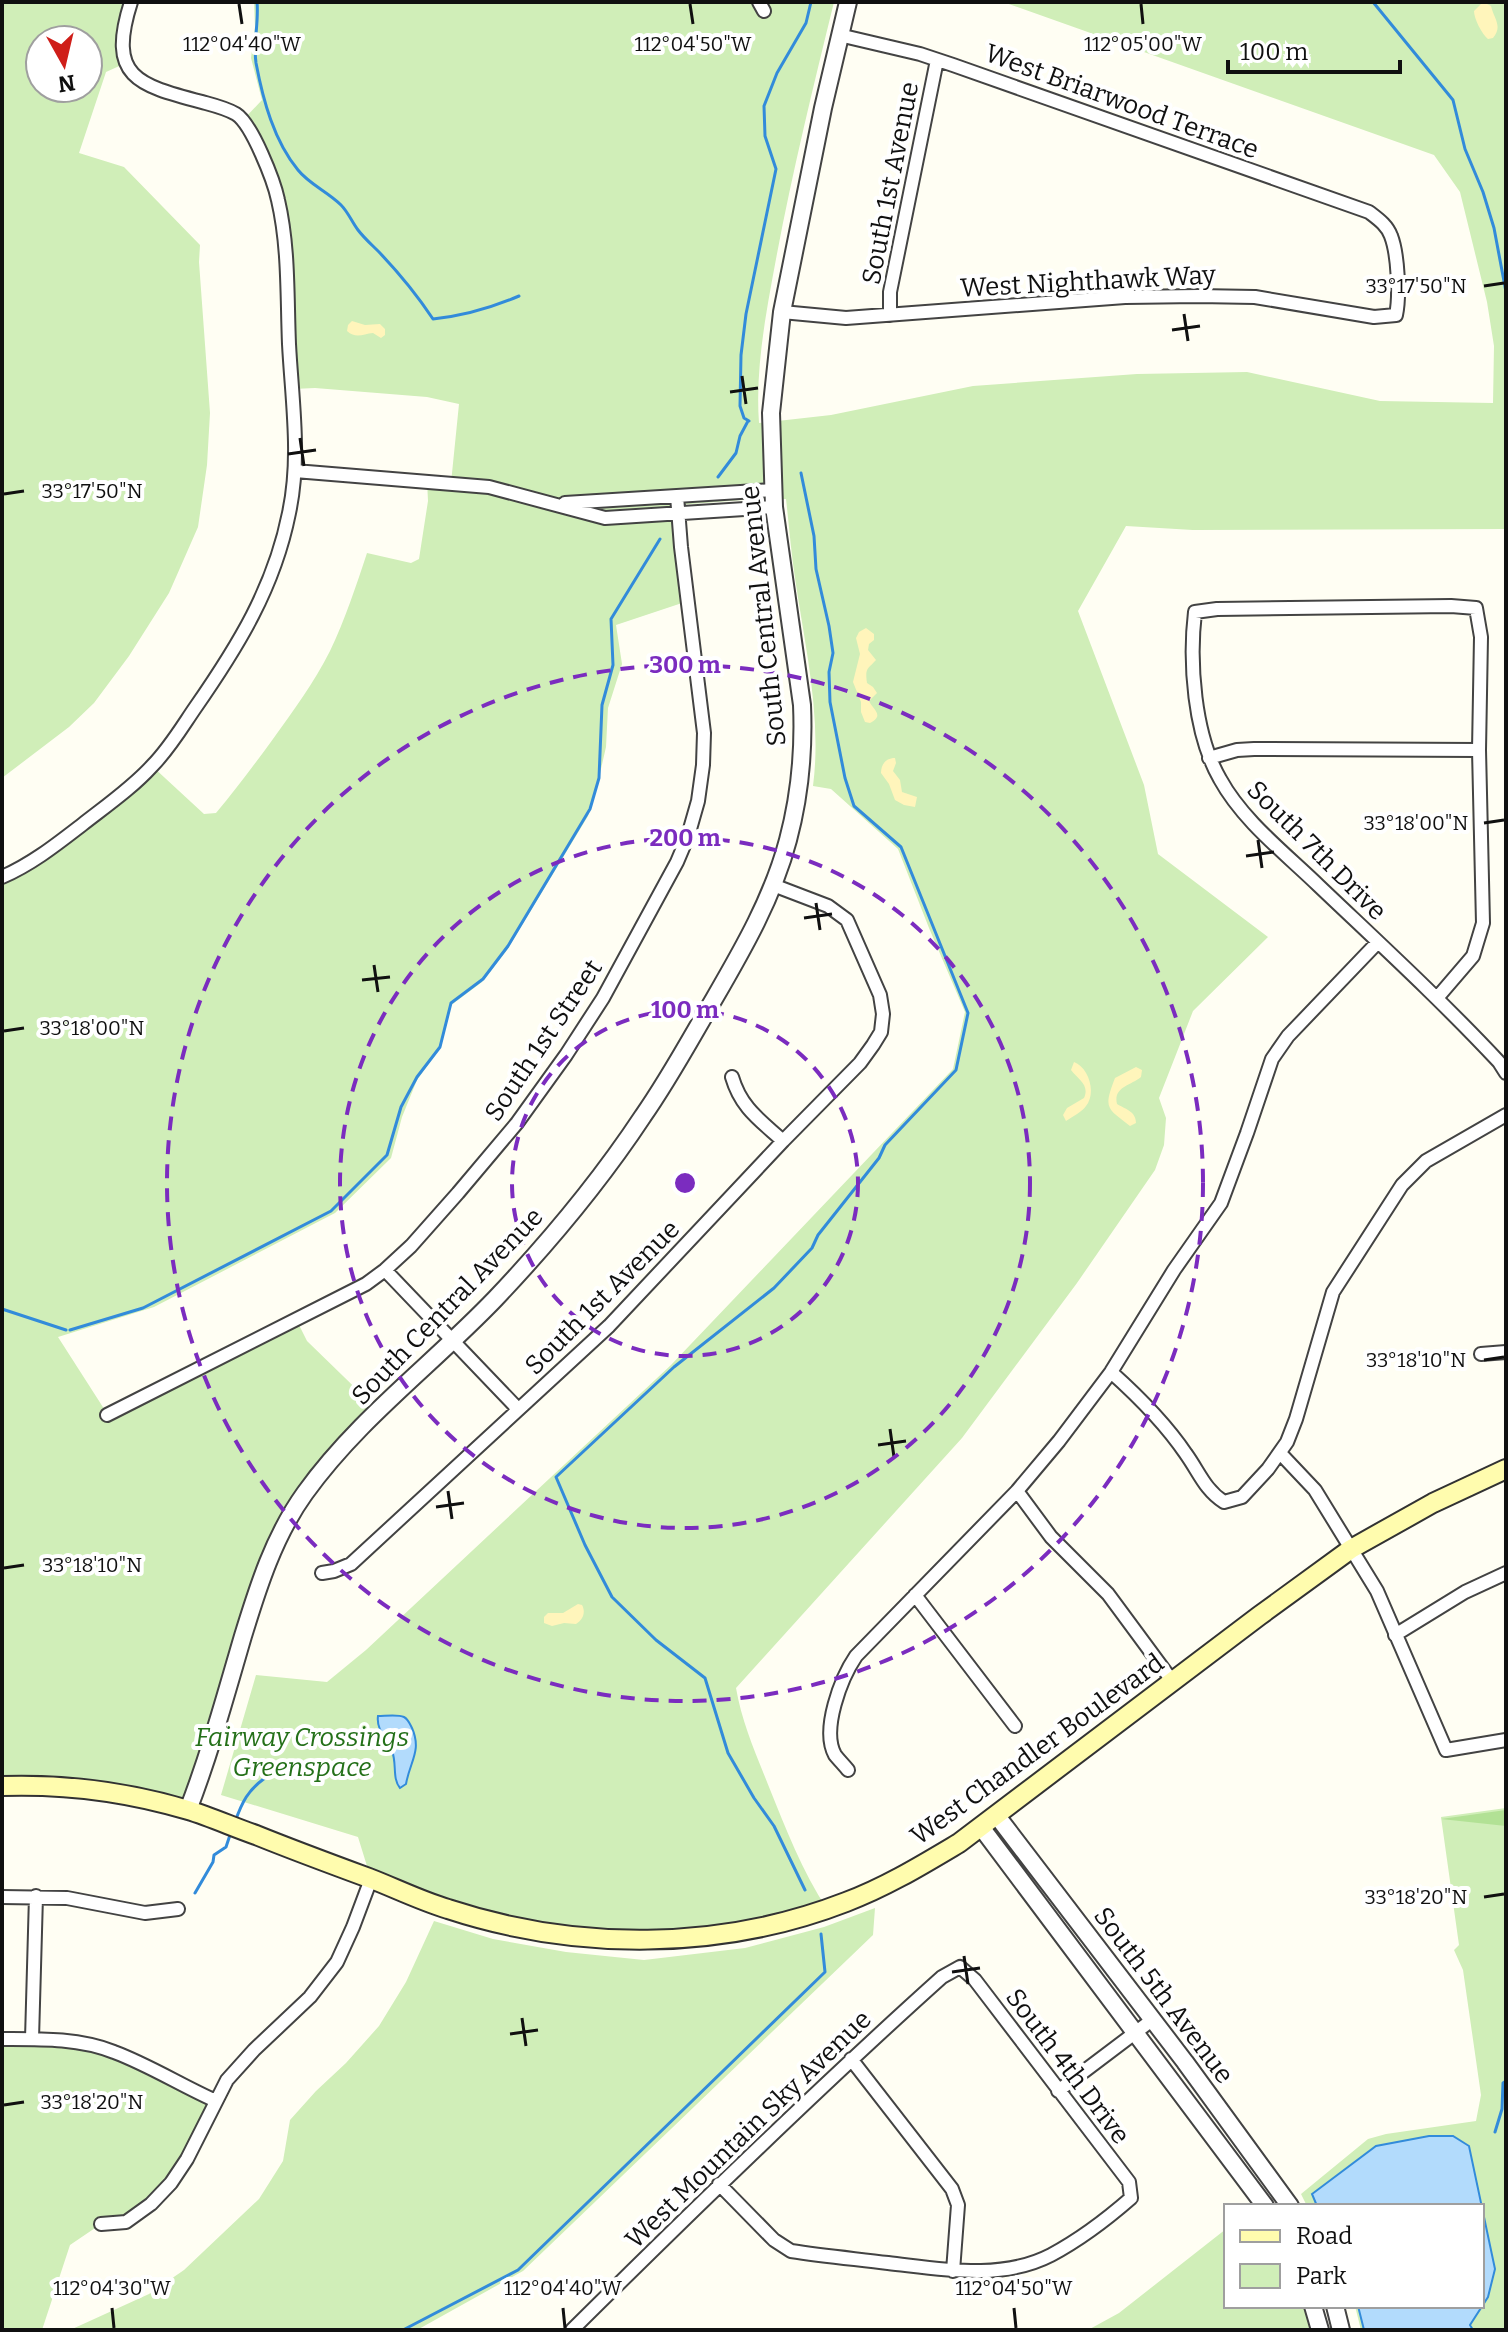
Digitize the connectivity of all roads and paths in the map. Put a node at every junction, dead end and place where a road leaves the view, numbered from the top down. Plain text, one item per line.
1 (131, 2) edge
2 (848, 2) edge
3 (839, 35) junction
4 (937, 60) junction
5 (782, 312) junction
6 (890, 315) junction
7 (1396, 315) joint
8 (295, 471) junction
9 (677, 496) junction
10 (773, 498) junction
11 (554, 503) junction
12 (679, 513) junction
13 (1479, 750) junction
14 (1209, 758) junction
15 (2, 877) edge
16 (773, 885) junction
17 (1378, 942) junction
18 (1437, 998) junction
19 (1506, 1073) edge
20 (732, 1077) dead end
21 (1506, 1115) edge
22 (783, 1141) junction
23 (385, 1270) junction
24 (454, 1341) junction
25 (1506, 1352) edge
26 (1481, 1354) dead end
27 (1111, 1372) junction
28 (518, 1409) junction
29 (107, 1415) dead end
30 (1280, 1453) junction
31 (1506, 1469) edge
32 (1017, 1491) junction
33 (1351, 1549) junction
34 (322, 1573) dead end
35 (1506, 1573) edge
36 (915, 1595) junction
37 (1395, 1635) junction
38 (1173, 1682) junction
39 (1015, 1726) dead end
40 (1506, 1740) edge
41 (848, 1770) dead end
42 (2, 1786) edge
43 (188, 1810) junction
44 (997, 1816) junction
45 (981, 1827) junction
46 (371, 1879) junction
47 (36, 1896) junction
48 (2, 1897) edge
49 (178, 1909) dead end
50 (960, 1967) joint
51 (1152, 2020) junction
52 (1135, 2033) junction
53 (2, 2039) edge
54 (32, 2039) junction
55 (851, 2059) junction
56 (1058, 2091) junction
57 (216, 2101) junction
58 (719, 2184) junction
59 (1263, 2204) edge
60 (1289, 2204) edge
61 (101, 2224) dead end
62 (953, 2271) junction
63 (1314, 2308) edge
64 (1336, 2308) edge
65 (572, 2330) edge
66 (1320, 2330) edge
67 (1341, 2330) edge

1 - 8 street
2 - 3 street, South Central Avenue
3 - 4 street, West Briarwood Terrace
3 - 5 street, South Central Avenue
4 - 6 street, South 1st Avenue
4 - 7 street, West Briarwood Terrace
5 - 6 street, West Nighthawk Way
5 - 10 street, South Central Avenue
6 - 7 street, West Nighthawk Way
8 - 11 street
8 - 15 street
9 - 10 street
9 - 11 street
9 - 12 street, South 1st Street
10 - 12 street
10 - 16 street, South Central Avenue
11 - 12 street
12 - 23 street, South 1st Street
13 - 14 street
13 - 14 street, South 7th Drive
13 - 18 street
14 - 17 street, South 7th Drive
16 - 22 street, South 1st Avenue
16 - 24 street, South Central Avenue
17 - 18 street, South 7th Drive
17 - 27 street
18 - 19 street, South 7th Drive
20 - 22 street
21 - 30 street
22 - 28 street, South 1st Avenue
23 - 24 street
23 - 29 street, South 1st Street
24 - 28 street
24 - 43 street, South Central Avenue
25 - 26 street
27 - 30 street
27 - 32 street
28 - 34 street, South 1st Avenue
30 - 33 street
31 - 33 main road, West Chandler Boulevard
32 - 36 street
32 - 38 street
33 - 37 street
33 - 38 main road, West Chandler Boulevard
35 - 37 street
36 - 39 street
36 - 41 street
37 - 40 street
38 - 44 main road, West Chandler Boulevard
42 - 43 main road, West Chandler Boulevard
43 - 46 main road, West Chandler Boulevard
44 - 45 main road, West Chandler Boulevard
44 - 51 street, South 5th Avenue
45 - 46 main road, West Chandler Boulevard
45 - 52 street, South 5th Avenue
46 - 57 street
47 - 48 street
47 - 49 street
47 - 54 street
50 - 55 street, West Mountain Sky Avenue
50 - 56 street, South 4th Drive
51 - 52 street
51 - 60 street, South 5th Avenue
52 - 56 street
52 - 59 street, South 5th Avenue
53 - 54 street
54 - 57 street
55 - 58 street, West Mountain Sky Avenue
55 - 62 street
56 - 62 street, South 4th Drive
57 - 61 street
58 - 62 street
58 - 65 street, West Mountain Sky Avenue
63 - 66 street
64 - 67 street

